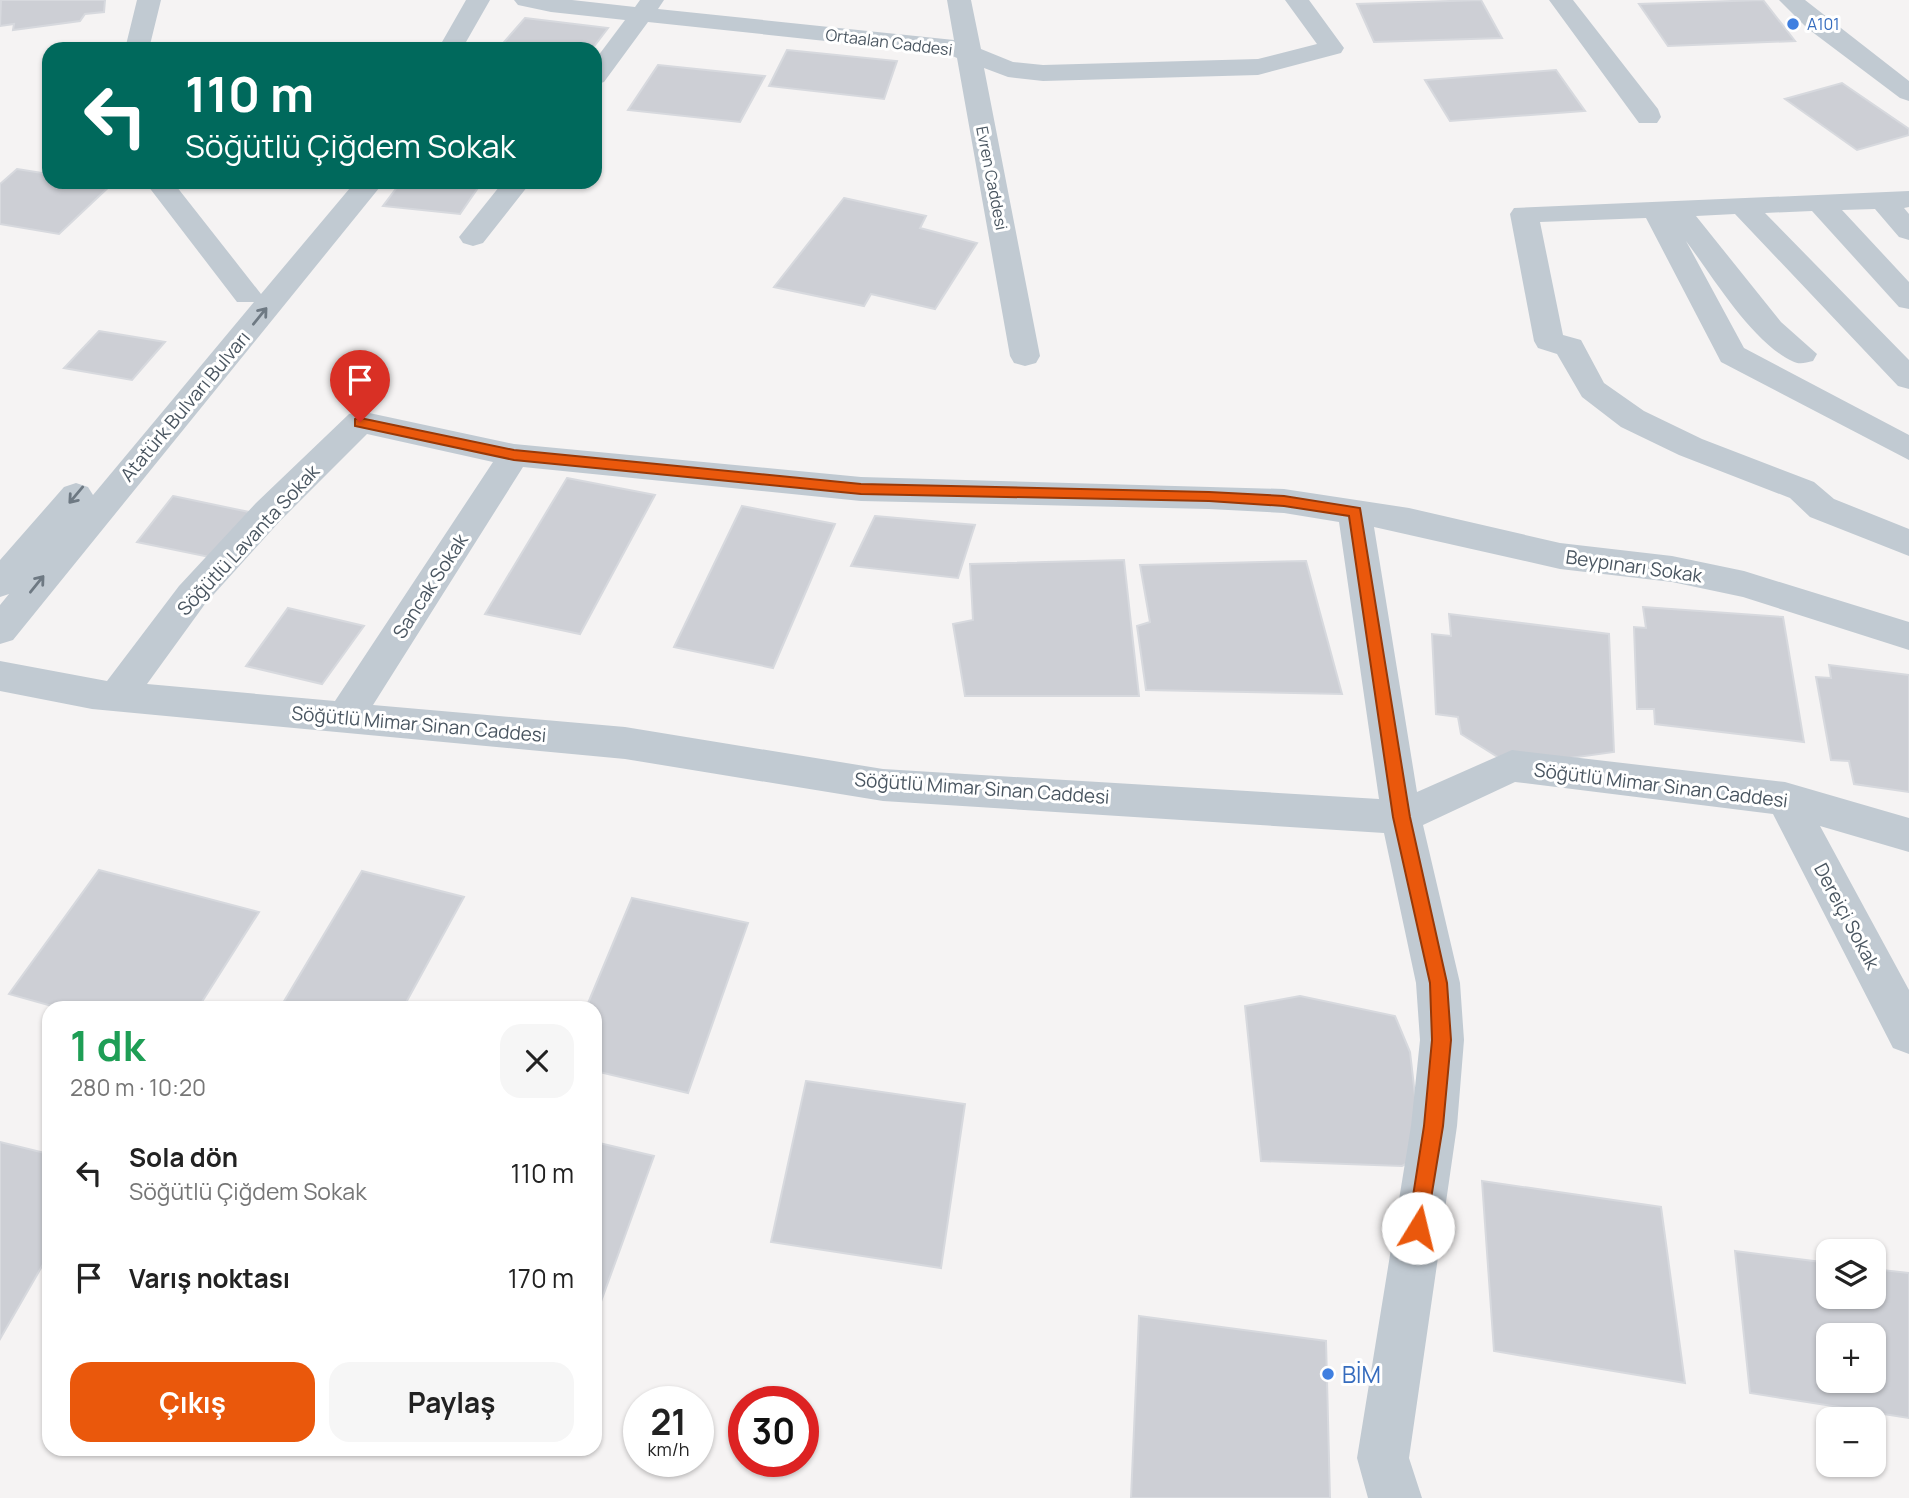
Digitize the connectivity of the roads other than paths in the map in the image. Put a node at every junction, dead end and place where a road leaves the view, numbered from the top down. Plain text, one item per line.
1 (149, 0) edge
2 (478, 0) edge
3 (498, 0) edge
4 (526, 0) edge
5 (959, 0) edge
6 (1297, 0) edge
7 (1561, 0) edge
8 (1791, 0) edge
9 (646, 7) edge
10 (139, 42) edge
11 (454, 42) edge
12 (476, 42) edge
13 (971, 56) junction
14 (602, 67) edge
15 (1909, 93) edge
16 (1648, 117) dead end
17 (164, 189) edge
18 (336, 189) edge
19 (364, 189) edge
20 (511, 189) edge
21 (1896, 200) edge
22 (1821, 203) junction
23 (1743, 206) junction
24 (1665, 209) junction
25 (1909, 231) edge
26 (473, 237) dead end
27 (247, 295) junction
28 (1909, 300) edge
29 (1802, 354) dead end
30 (1025, 356) dead end
31 (1909, 379) edge
32 (360, 422) joint
33 (1909, 449) edge
34 (514, 455) junction
35 (1355, 512) junction
36 (1909, 543) edge
37 (0, 584) edge
38 (0, 630) edge
39 (1909, 636) edge
40 (0, 676) edge
41 (117, 696) junction
42 (345, 717) junction
43 (1785, 799) junction
44 (1401, 817) junction
45 (1909, 835) edge
46 (1909, 1033) edge
47 (1395, 1498) edge

1 - 10 street
2 - 11 street
3 - 12 street
4 - 9 street, Ortaalan Caddesi
5 - 13 street, Evren Caddesi
6 - 13 street, Ortaalan Caddesi
7 - 16 street
8 - 15 street
9 - 13 street, Ortaalan Caddesi
9 - 14 street
13 - 30 street, Evren Caddesi
17 - 27 street
18 - 27 street, Atatürk Bulvarı Bulvarı
38 -> 19 street, Atatürk Bulvarı Bulvarı
20 - 26 street
21 - 22 street
21 - 25 street
22 - 23 street
22 - 28 street
23 - 24 street
23 - 31 street
24 - 29 street
24 - 33 street
24 - 36 street
27 -> 37 street, Atatürk Bulvarı Bulvarı
32 - 34 street, Beypınarı Sokak
32 - 41 street, Söğütlü Lavanta Sokak
34 - 35 street, Beypınarı Sokak
34 - 42 street, Sancak Sokak
35 - 39 street, Beypınarı Sokak
35 - 44 street
40 - 41 street, Söğütlü Mimar Sinan Caddesi
41 - 42 street, Söğütlü Mimar Sinan Caddesi
42 - 44 street, Söğütlü Mimar Sinan Caddesi
43 - 44 street, Söğütlü Mimar Sinan Caddesi
43 - 45 street, Söğütlü Mimar Sinan Caddesi
43 - 46 street, Dereiçi Sokak
44 - 47 street

